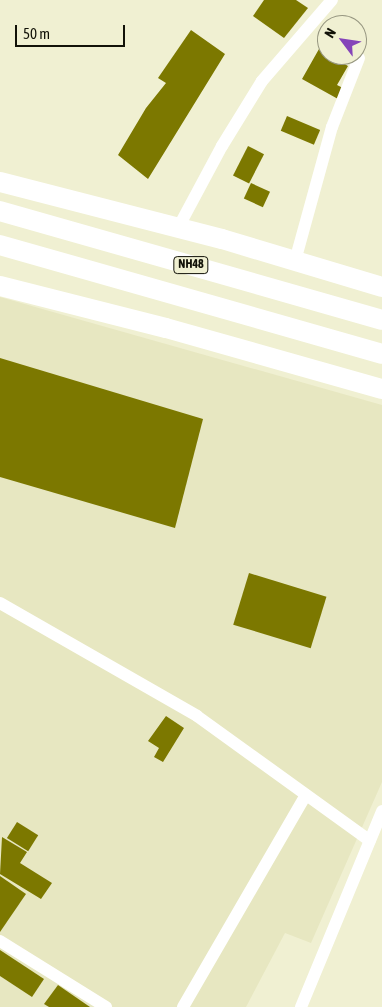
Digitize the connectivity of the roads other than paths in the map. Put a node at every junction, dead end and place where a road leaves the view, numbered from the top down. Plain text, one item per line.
1 (332, 0) edge
2 (356, 65) edge
3 (0, 182) edge
4 (0, 211) edge
5 (178, 228) junction
6 (0, 245) edge
7 (295, 261) junction
8 (0, 286) edge
9 (382, 287) edge
10 (382, 320) edge
11 (382, 354) edge
12 (382, 389) edge
13 (0, 603) edge
14 (306, 795) junction
15 (382, 811) edge
16 (370, 841) junction
17 (0, 941) edge
18 (106, 1007) edge
19 (183, 1007) edge
20 (302, 1007) edge

1 - 5 street
2 - 7 street
3 - 5 highway
4 - 10 highway, NH48
5 - 7 highway
6 - 11 highway, NH48
7 - 9 highway
8 - 12 highway
13 - 14 street
14 - 16 street
14 - 19 street
15 - 16 street
16 - 20 street
17 - 18 street

